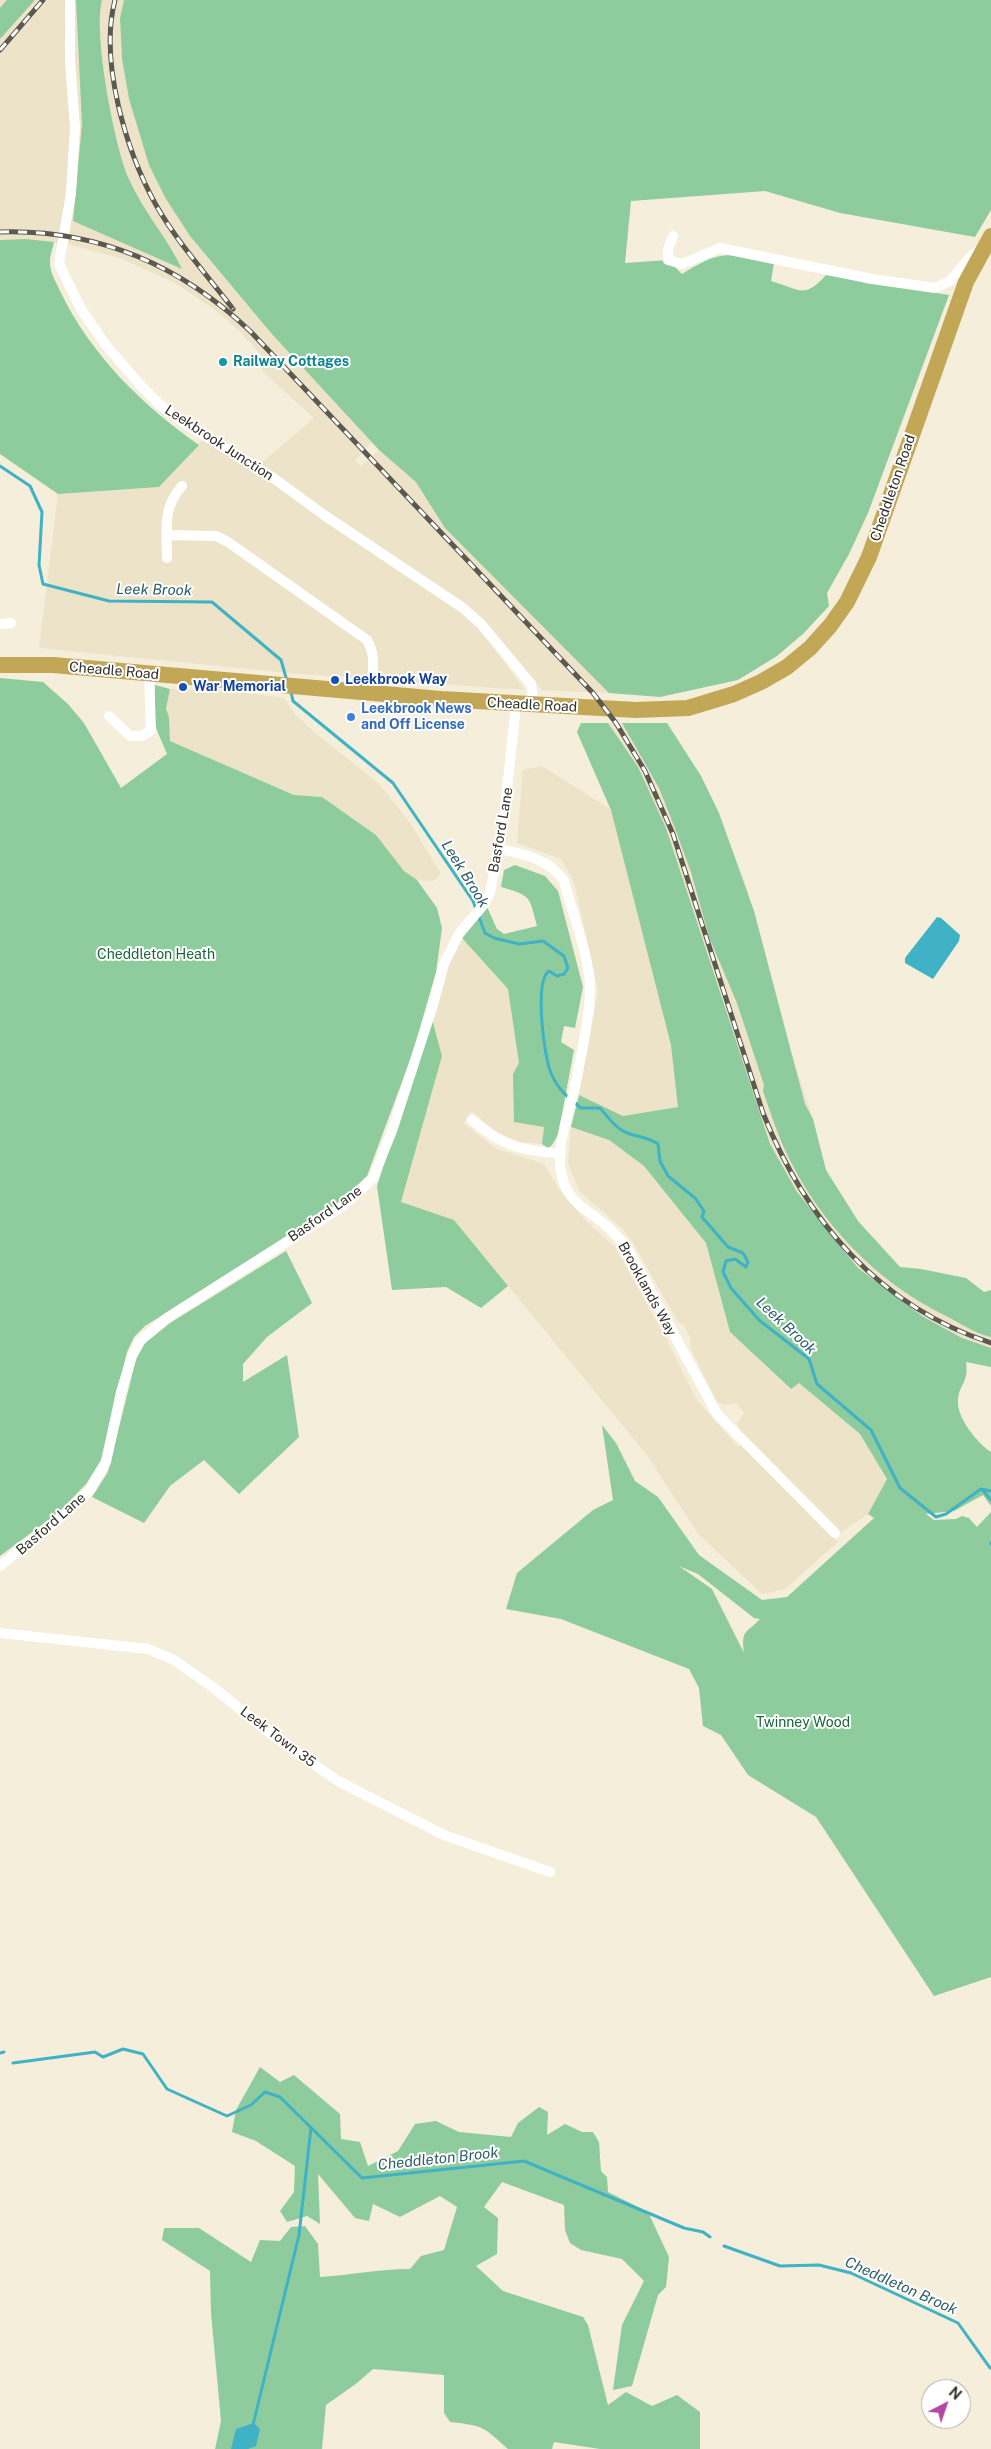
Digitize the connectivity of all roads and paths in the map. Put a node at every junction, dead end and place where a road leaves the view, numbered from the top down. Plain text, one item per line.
1 (70, 0) edge
2 (673, 236) dead end
3 (987, 242) edge
4 (182, 486) dead end
5 (167, 535) junction
6 (166, 558) dead end
7 (12, 623) dead end
8 (0, 624) edge
9 (0, 665) edge
10 (149, 674) junction
11 (371, 694) junction
12 (734, 694) joint
13 (516, 705) junction
14 (534, 706) junction
15 (109, 716) dead end
16 (499, 849) junction
17 (472, 1120) dead end
18 (561, 1154) junction
19 (835, 1533) dead end
20 (0, 1566) edge
21 (0, 1633) edge
22 (550, 1872) dead end

1 - 14 street, Leekbrook Junction
2 - 3 street
3 - 12 highway, Cheddleton Road
4 - 5 street
5 - 6 street
5 - 11 street
7 - 8 street
9 - 10 highway, Cheadle Road
10 - 11 highway, Cheadle Road
10 - 15 street
11 - 13 highway, Cheadle Road
12 - 14 highway, Cheadle Road
13 - 14 highway, Cheadle Road
13 - 16 street, Basford Lane
16 - 18 street, Brooklands Way
16 - 20 street, Basford Lane
17 - 18 street
18 - 19 street, Brooklands Way
21 - 22 street, Leek Town 35

